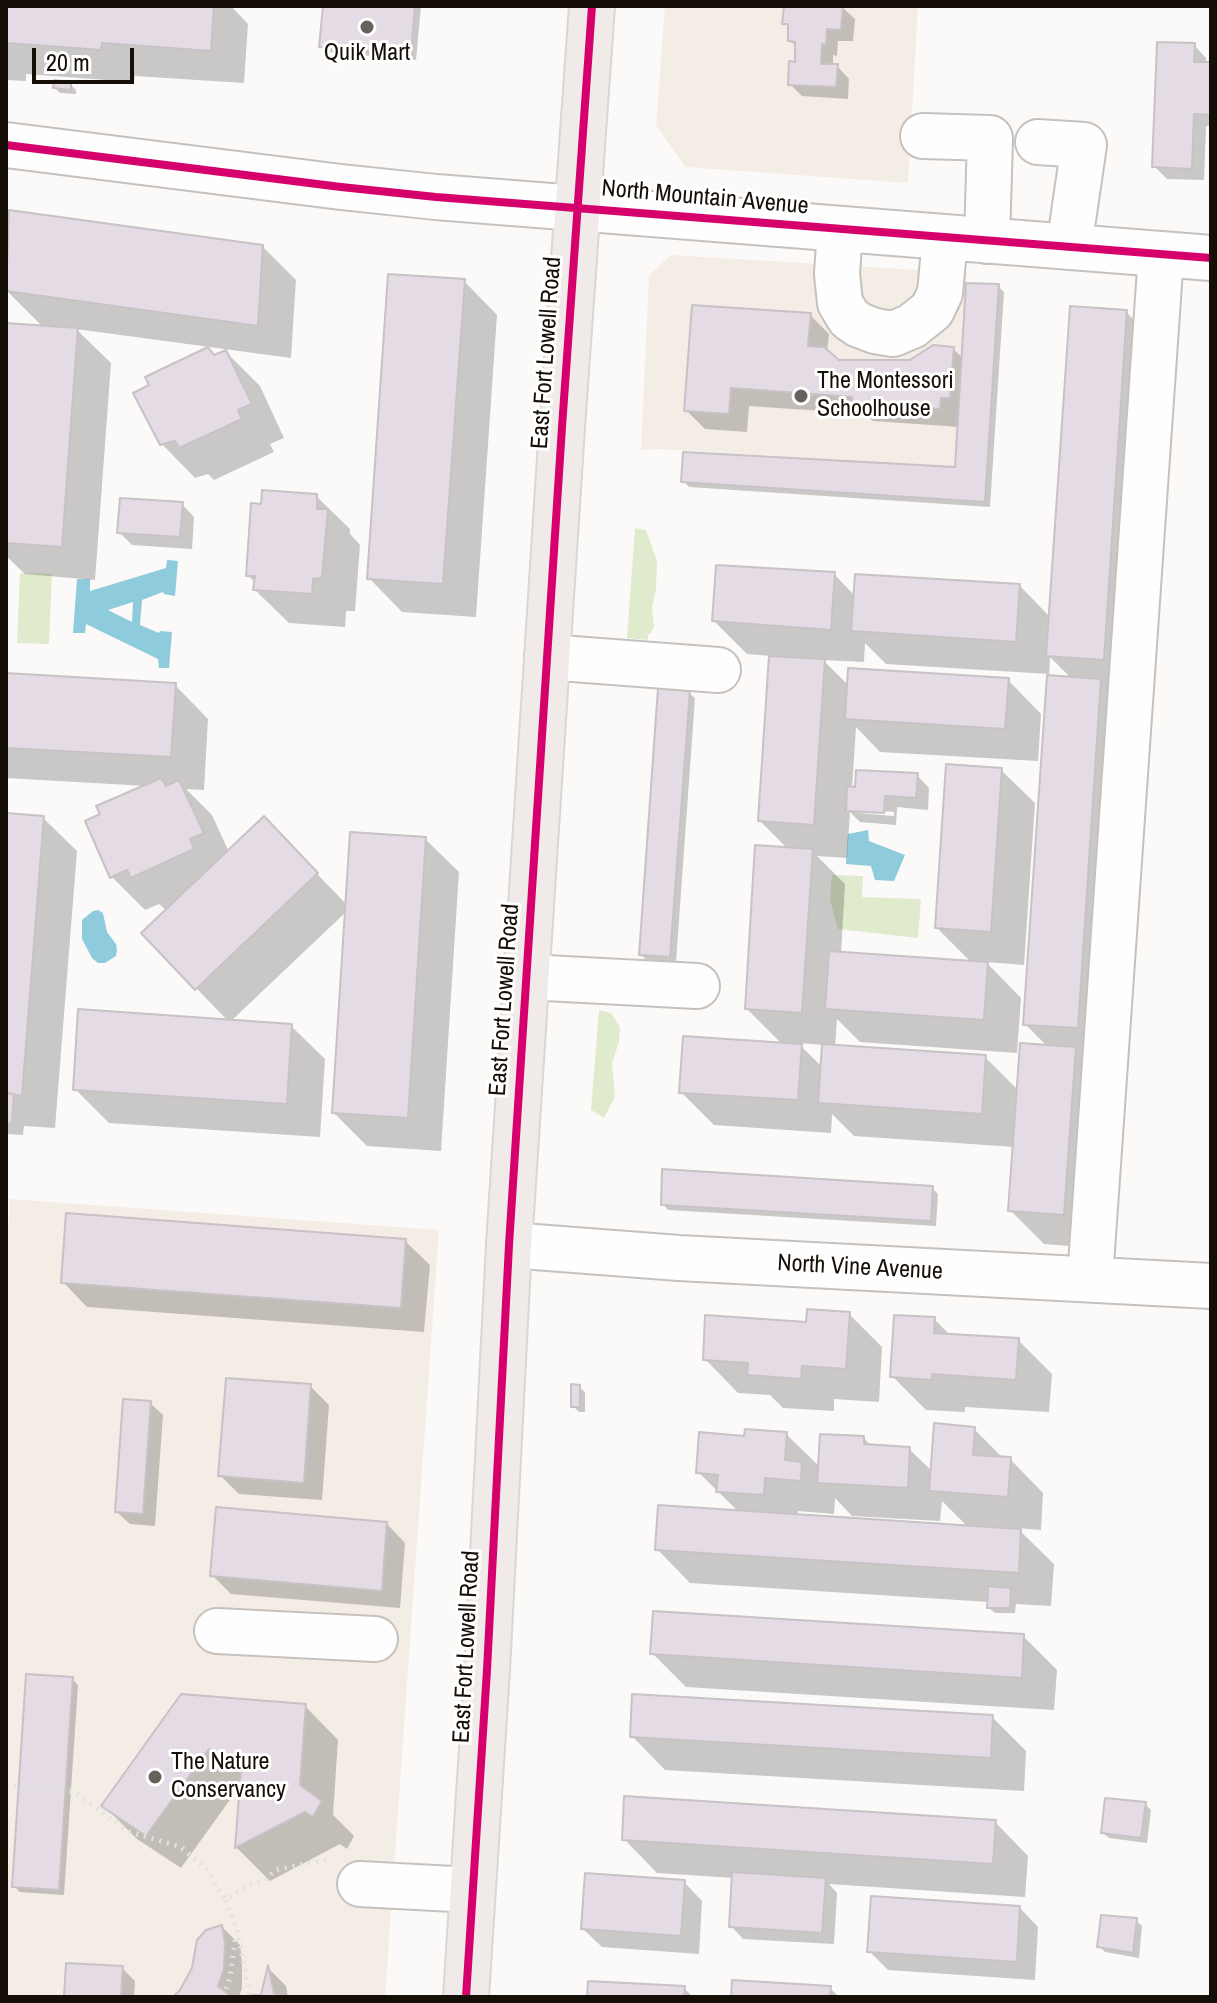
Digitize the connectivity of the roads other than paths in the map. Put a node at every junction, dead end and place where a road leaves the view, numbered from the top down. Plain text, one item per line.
1 (592, 6) edge
2 (923, 136) dead end
3 (1038, 142) dead end
4 (6, 145) edge
5 (578, 208) junction
6 (840, 229) junction
7 (966, 239) junction
8 (1069, 247) junction
9 (1161, 255) junction
10 (1211, 258) edge
11 (547, 657) junction
12 (718, 670) dead end
13 (527, 977) junction
14 (697, 986) dead end
15 (509, 1245) junction
16 (1090, 1279) junction
17 (1211, 1286) edge
18 (217, 1631) dead end
19 (375, 1639) dead end
20 (348, 1871) road end
21 (472, 1890) junction
22 (466, 1997) edge

1 - 5 main road, East Fort Lowell Road
2 - 7 street
3 - 8 street
4 - 5 street, North Mountain Avenue
5 - 6 street, North Mountain Avenue
5 - 11 main road, East Fort Lowell Road
6 - 7 street, North Mountain Avenue
6 - 7 street
7 - 8 street, North Mountain Avenue
8 - 9 street, North Mountain Avenue
9 - 10 street, North Mountain Avenue
9 - 16 street
11 - 12 street
11 - 13 main road, East Fort Lowell Road
13 - 14 street
13 - 15 main road, East Fort Lowell Road
15 - 16 street, North Vine Avenue
15 - 21 main road, East Fort Lowell Road
16 - 17 street, North Vine Avenue
18 - 19 street
20 - 21 street
21 - 22 main road, East Fort Lowell Road

